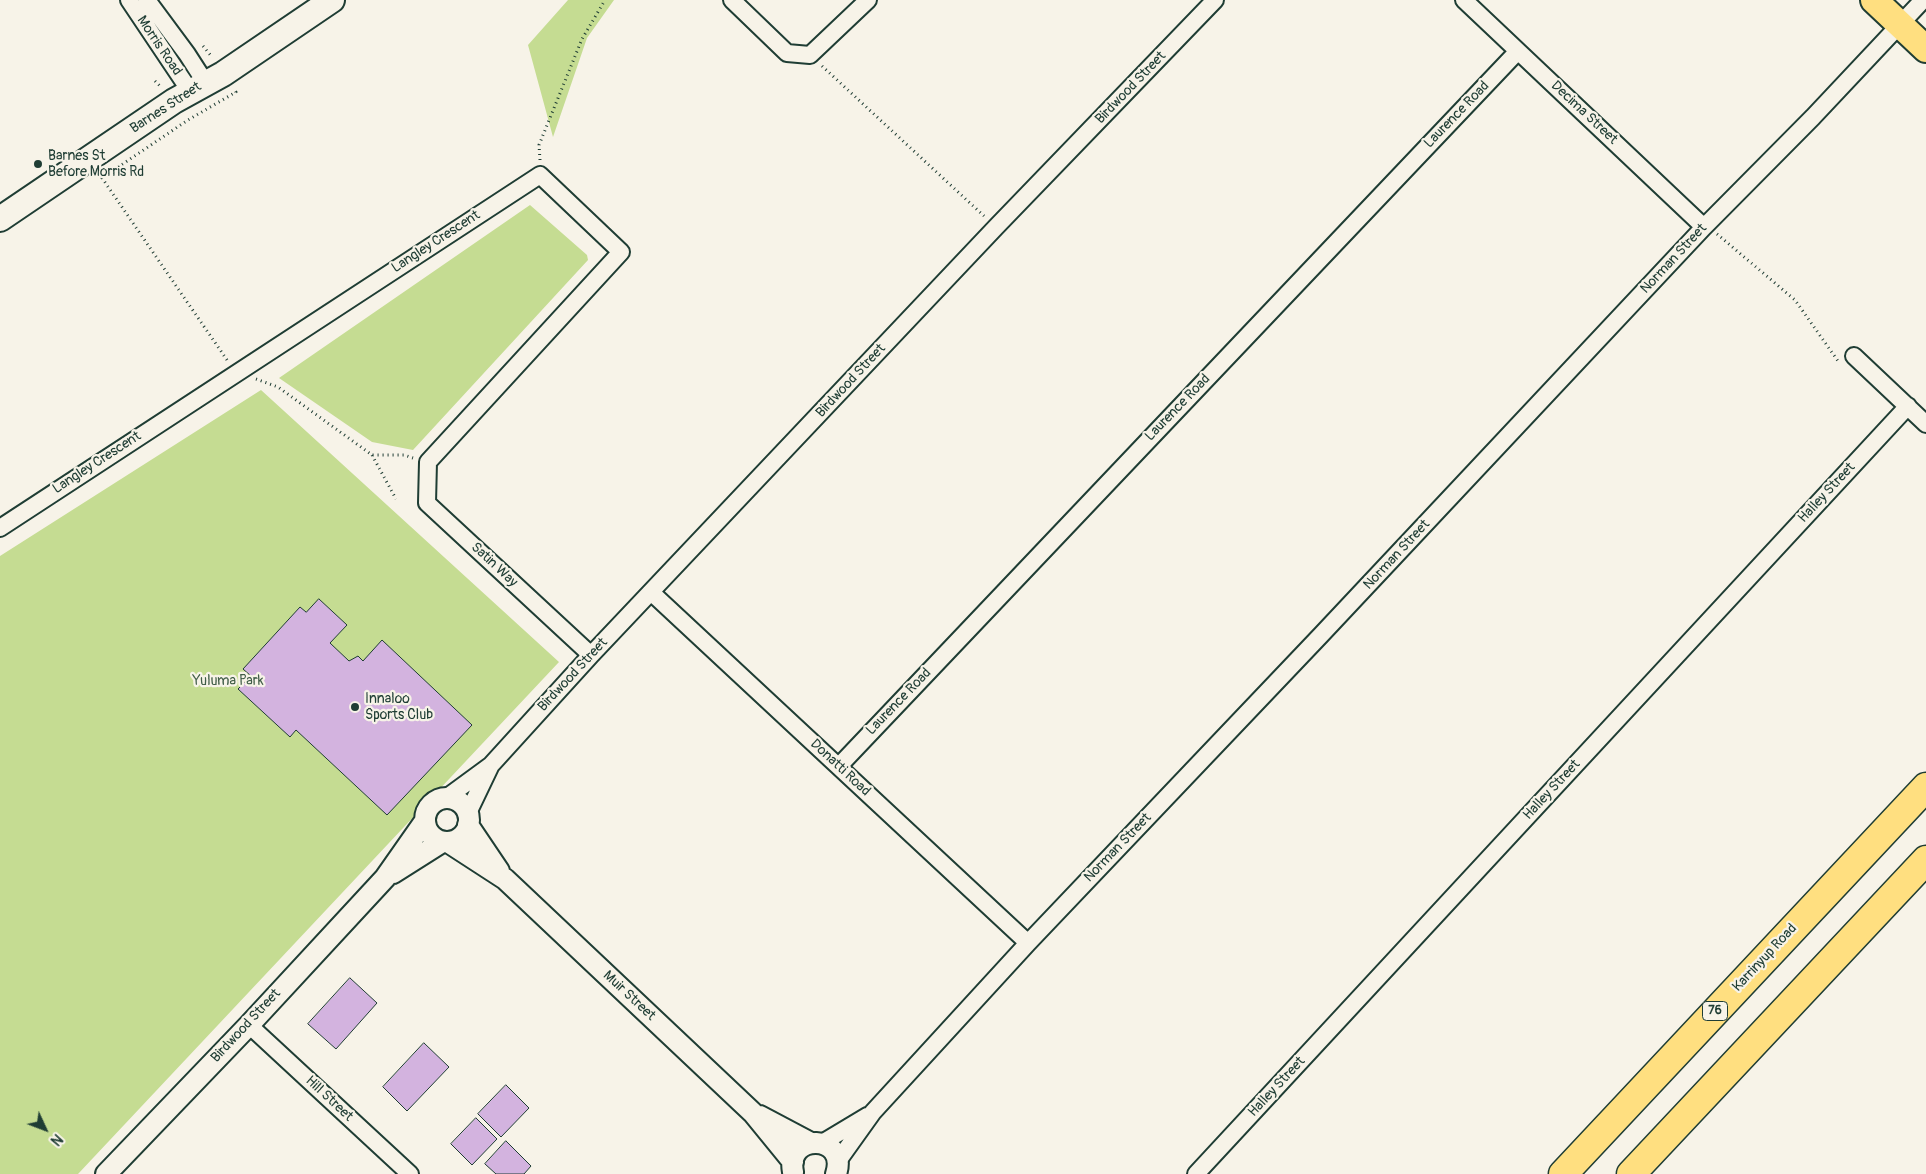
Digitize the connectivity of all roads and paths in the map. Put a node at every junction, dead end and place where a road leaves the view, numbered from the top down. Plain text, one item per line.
1 (129, 0) edge
2 (147, 0) edge
3 (304, 0) edge
4 (332, 0) edge
5 (605, 0) edge
6 (732, 0) edge
7 (868, 0) edge
8 (1216, 0) edge
9 (1464, 0) edge
10 (1874, 0) edge
11 (1924, 0) edge
12 (1900, 24) junction
13 (1926, 49) edge
14 (1518, 51) junction
15 (810, 55) junction
16 (194, 80) junction
17 (236, 92) dead end
18 (540, 175) junction
19 (0, 200) edge
20 (0, 218) edge
21 (996, 227) junction
22 (1704, 227) junction
23 (1854, 356) joint
24 (235, 372) junction
25 (1908, 406) junction
26 (1926, 424) edge
27 (372, 455) junction
28 (428, 462) junction
29 (396, 500) dead end
30 (0, 528) edge
31 (652, 593) junction
32 (591, 655) junction
33 (490, 765) junction
34 (838, 766) junction
35 (1926, 786) edge
36 (446, 798) junction
37 (468, 819) junction
38 (425, 821) junction
39 (445, 842) junction
40 (1926, 860) edge
41 (385, 878) junction
42 (505, 879) junction
43 (1028, 943) junction
44 (249, 1025) junction
45 (873, 1112) junction
46 (754, 1113) junction
47 (816, 1143) junction
48 (838, 1170) edge
49 (793, 1171) edge
50 (106, 1174) edge
51 (410, 1174) edge
52 (1196, 1174) edge
53 (1563, 1174) edge
54 (1631, 1174) edge

1 - 16 street, Morris Road
2 - 16 street, Morris Road
3 - 16 main road, Barnes Street
4 - 16 main road, Barnes Street
5 - 18 path
6 - 15 street
7 - 15 street
8 - 21 street, Birdwood Street
9 - 14 street, Decima Street
10 - 12 main road
11 - 12 street, Norman Street
12 - 13 main road
12 - 22 street, Norman Street
14 - 22 street, Decima Street
14 - 34 street, Laurence Road
15 - 21 path
16 - 19 main road, Barnes Street
16 - 20 main road, Barnes Street
17 - 24 path
18 - 24 street, Langley Crescent
18 - 28 street
21 - 31 street, Birdwood Street
22 - 23 path
22 - 43 street, Norman Street
23 - 25 street
24 - 27 path
24 - 30 street, Langley Crescent
25 - 26 street
25 - 52 street, Halley Street
27 - 28 path
27 - 29 path
28 - 32 street, Satin Way
31 - 32 street, Birdwood Street
31 - 34 street, Donatti Road
32 - 33 street, Birdwood Street
33 - 36 street, Birdwood Street
33 - 37 street, Birdwood Street
34 - 43 street, Donatti Road
35 - 53 highway, Karrinyup Road / 76
36 - 37 street
36 - 38 street
37 - 39 street
37 - 42 street, Muir Street
38 - 39 street
38 - 41 street, Birdwood Street
39 - 41 street, Birdwood Street
39 - 42 street, Muir Street
40 - 54 highway
41 - 44 street, Birdwood Street
42 - 46 street, Muir Street
43 - 45 street, Norman Street
44 - 50 street, Birdwood Street
44 - 51 street, Hill Street
45 - 47 street, Norman Street
45 - 48 street, Norman Street
46 - 47 street, Muir Street
46 - 49 street, Muir Street
47 - 48 street
47 - 49 street

